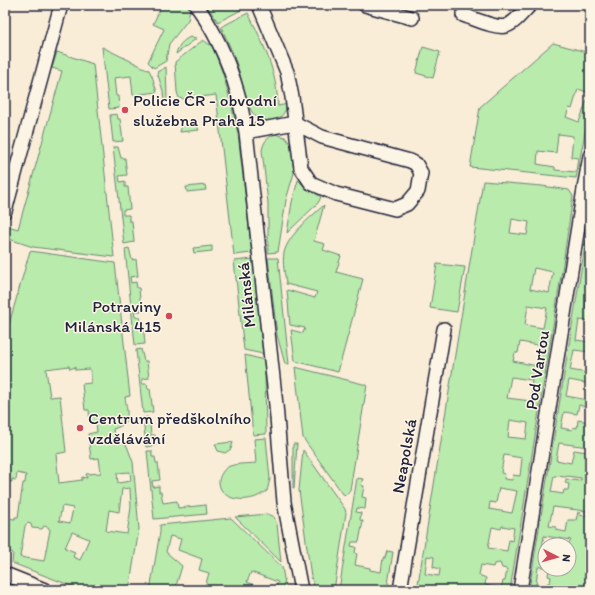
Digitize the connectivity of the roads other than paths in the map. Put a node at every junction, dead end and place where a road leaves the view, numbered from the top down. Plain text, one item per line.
1 (60, 5) edge
2 (196, 5) edge
3 (259, 5) edge
4 (365, 5) edge
5 (530, 5) edge
6 (463, 14) dead end
7 (412, 18) dead end
8 (295, 123) junction
9 (246, 132) junction
10 (590, 156) edge
11 (587, 184) edge
12 (5, 211) edge
13 (444, 329) dead end
14 (5, 574) edge
15 (45, 590) edge
16 (301, 590) edge
17 (400, 590) edge
18 (520, 590) edge

1 - 12 street
2 - 9 street, Milánská
3 - 8 street
4 - 7 street
5 - 6 street
8 - 8 street
8 - 9 street
9 - 16 street, Milánská
10 - 11 street, Pod Vartou
11 - 18 street, Pod Vartou
13 - 17 street, Neapolská
14 - 15 street

